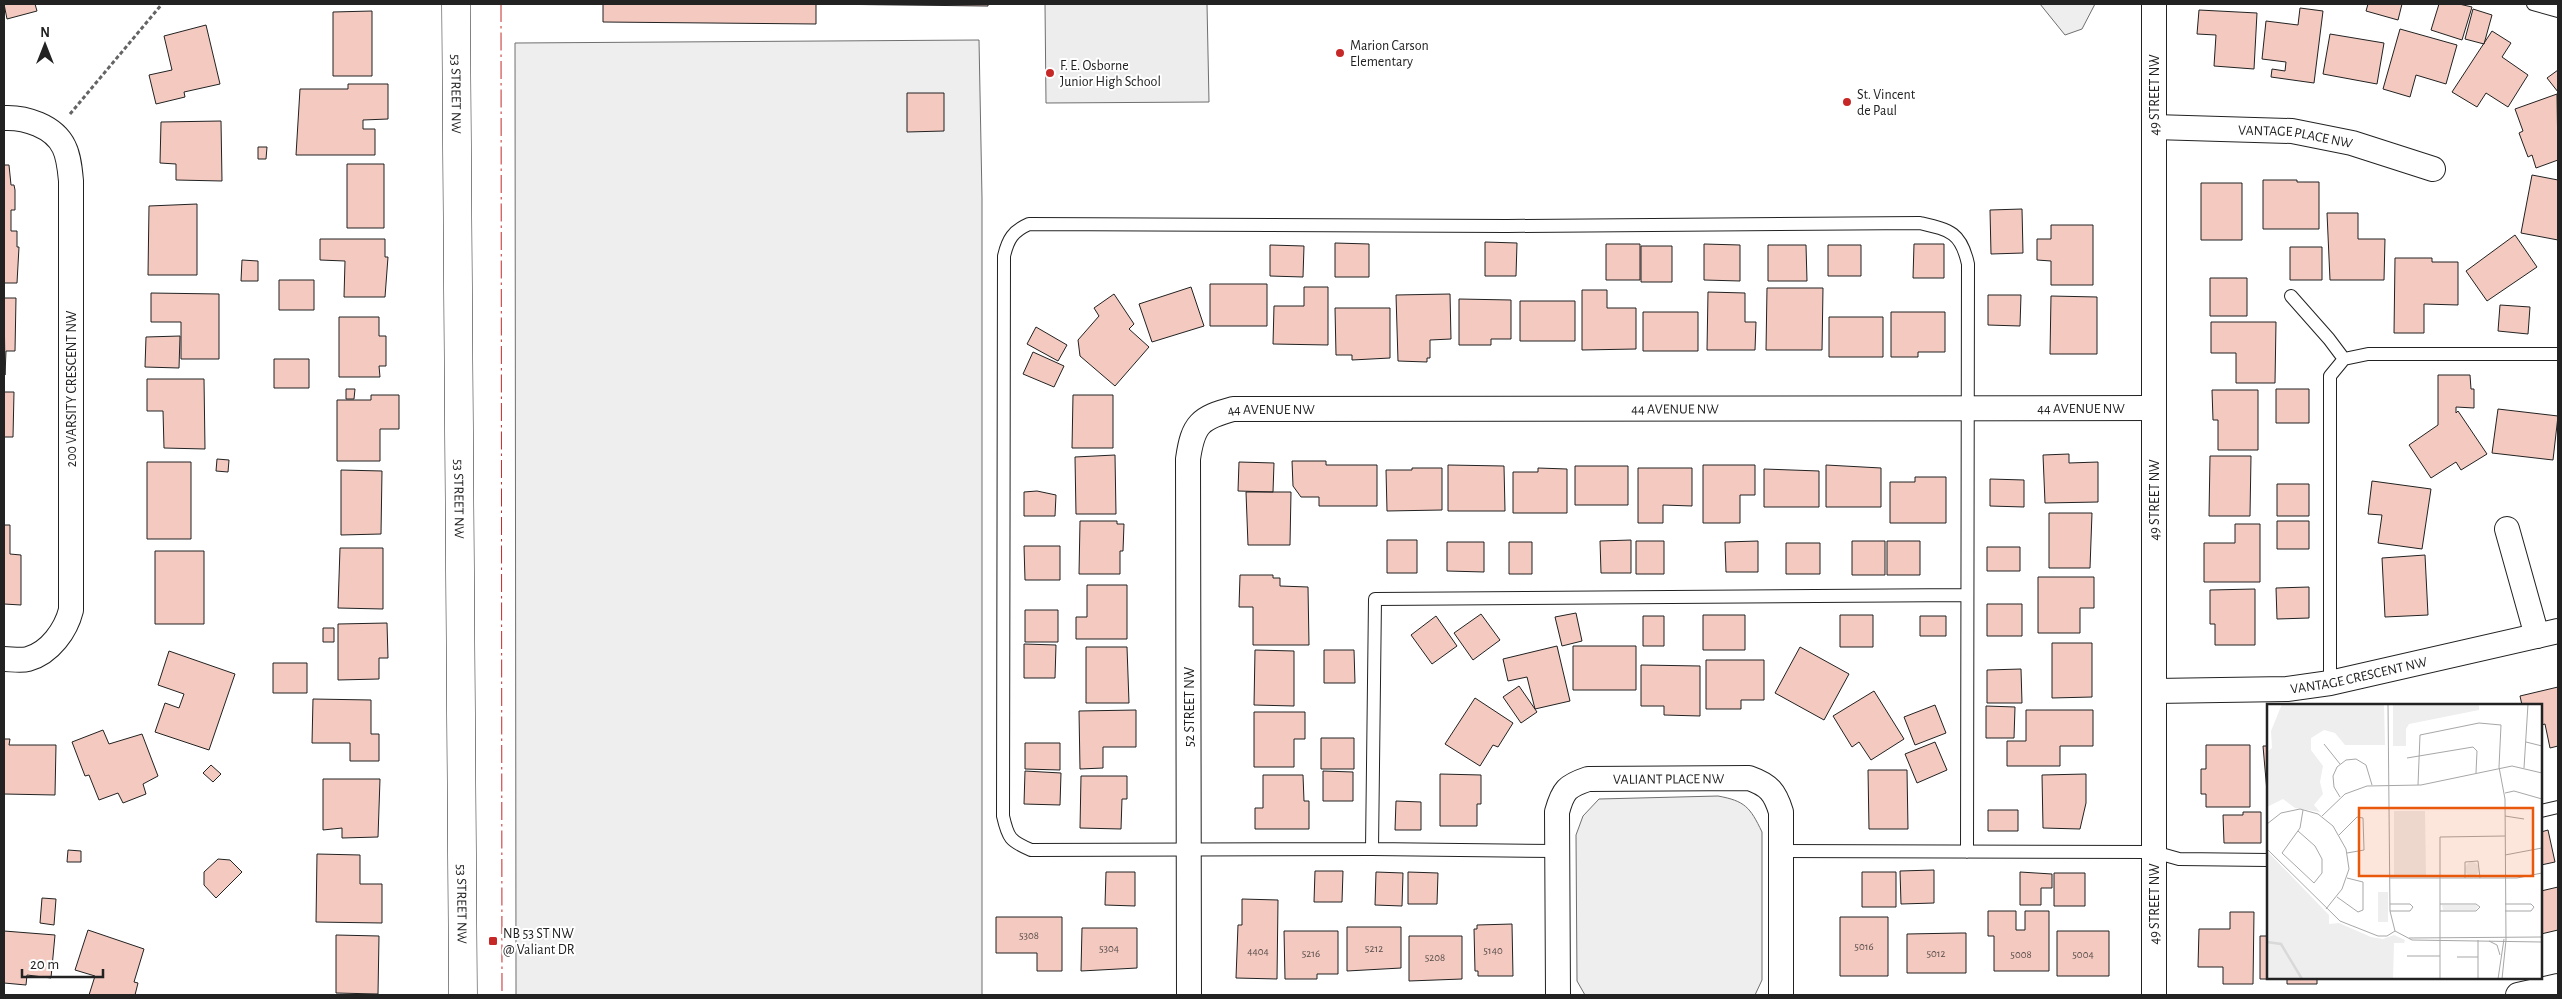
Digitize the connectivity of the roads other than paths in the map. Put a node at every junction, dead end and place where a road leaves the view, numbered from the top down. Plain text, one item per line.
1 (456, 4) edge
2 (2154, 4) edge
3 (2534, 4) edge
4 (2558, 11) edge
5 (4, 118) edge
6 (2154, 127) junction
7 (2433, 169) dead end
8 (2291, 296) dead end
9 (2558, 354) edge
10 (2344, 359) junction
11 (1967, 408) junction
12 (2154, 408) junction
13 (1200, 422) joint
14 (2507, 529) dead end
15 (1966, 595) junction
16 (2548, 633) edge
17 (4, 659) edge
18 (2330, 683) junction
19 (2155, 691) junction
20 (2558, 807) edge
21 (2542, 811) edge
22 (1189, 849) junction
23 (1372, 849) junction
24 (1557, 851) junction
25 (1780, 851) junction
26 (1967, 852) junction
27 (2154, 852) junction
28 (2267, 860) edge
29 (2558, 986) edge
30 (463, 995) edge
31 (1189, 995) edge
32 (1558, 995) edge
33 (1781, 995) edge
34 (2154, 995) edge
35 (2518, 995) edge

1 - 30 street, 53 STREET NW
2 - 6 street, 49 STREET NW
3 - 4 lane
5 - 17 street, 200 VARSITY CRESCENT NW
6 - 7 street, VANTAGE PLACE NW
6 - 12 street, 49 STREET NW
8 - 10 lane
9 - 10 lane
10 - 18 lane
11 - 12 street, 44 AVENUE NW
11 - 13 street, 44 AVENUE NW
11 - 15 lane
11 - 22 lane
12 - 19 street, 49 STREET NW
13 - 22 street, 52 STREET NW
14 - 16 street
15 - 23 lane
15 - 26 lane
16 - 18 street, VANTAGE CRESCENT NW
18 - 19 street, VANTAGE CRESCENT NW
19 - 27 street, 49 STREET NW
20 - 21 lane
22 - 23 lane
22 - 31 street, 52 STREET NW
23 - 24 lane
24 - 25 street, VALIANT PLACE NW
24 - 32 street, VALIANT PLACE NW
25 - 26 lane
25 - 33 street, VALIANT PLACE NW
26 - 27 lane
27 - 28 lane
27 - 34 street, 49 STREET NW
29 - 35 street

